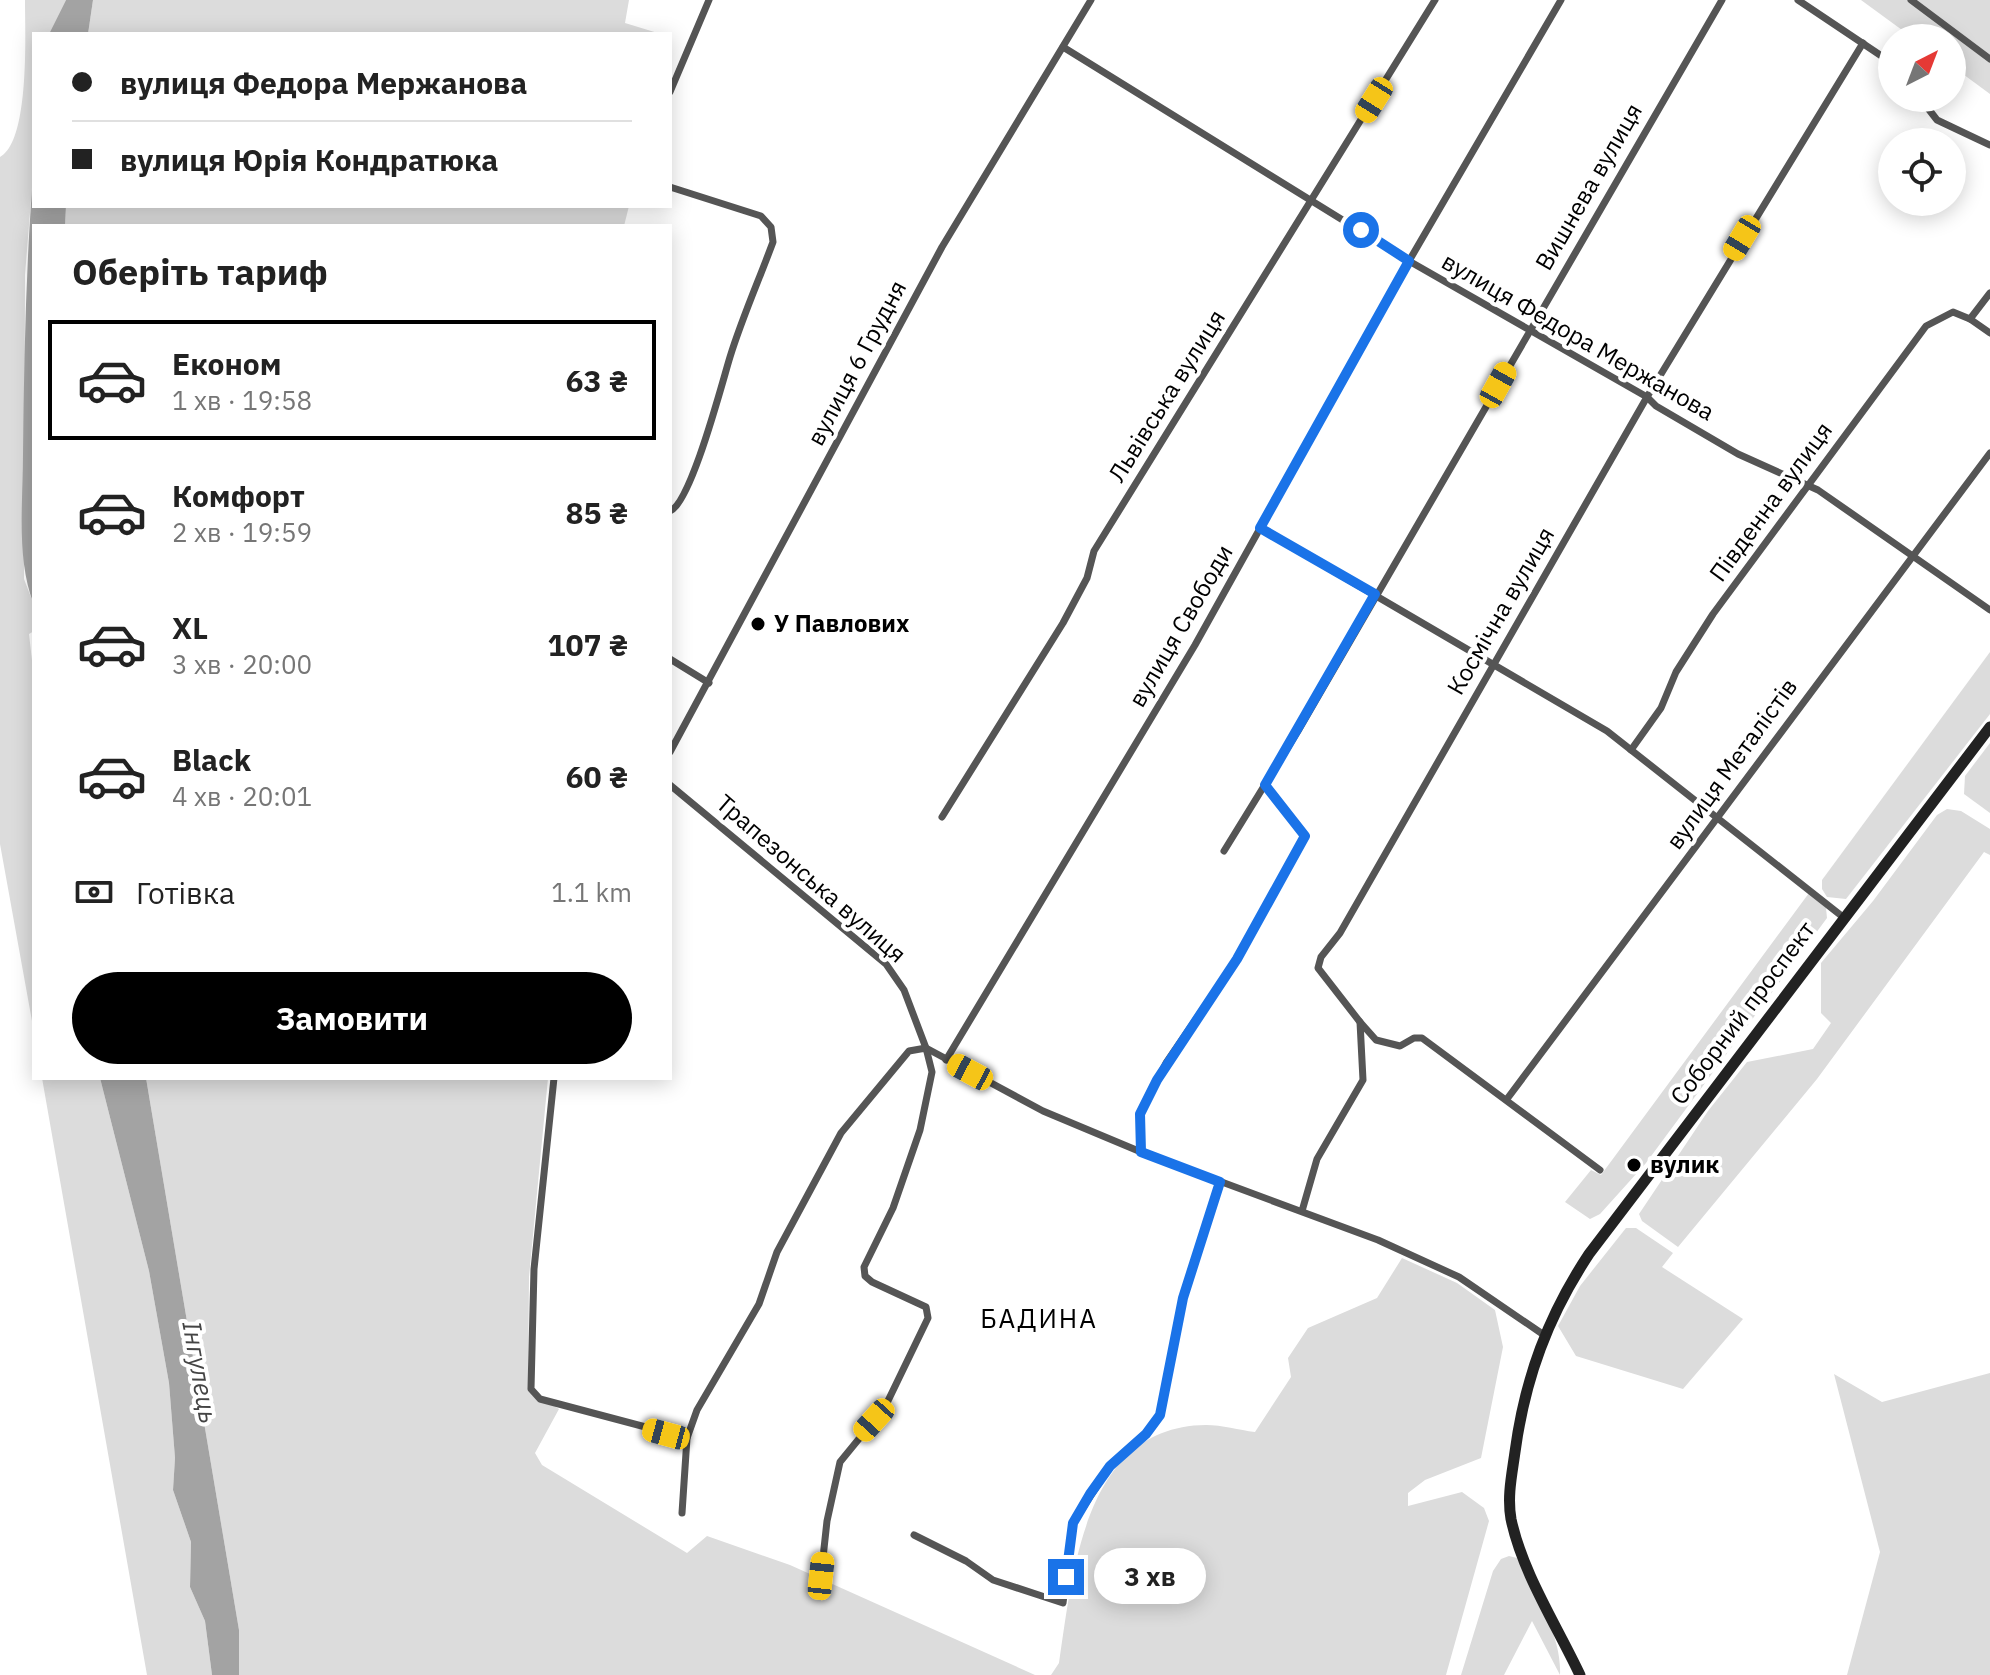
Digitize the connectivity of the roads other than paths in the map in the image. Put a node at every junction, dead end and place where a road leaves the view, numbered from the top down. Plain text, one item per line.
1 (709, 0) edge
2 (1091, 0) edge
3 (1435, 0) edge
4 (1561, 0) edge
5 (1722, 0) edge
6 (1798, 0) edge
7 (1911, 0) edge
8 (1863, 43) junction
9 (1063, 47) junction
10 (1878, 53) edge
11 (1990, 59) edge
12 (672, 87) edge
13 (1931, 112) edge
14 (1990, 145) edge
15 (672, 188) edge
16 (1312, 199) junction
17 (1409, 261) junction
18 (1990, 293) edge
19 (1970, 319) junction
20 (1529, 329) junction
21 (1990, 333) edge
22 (1647, 397) junction
23 (1990, 453) edge
24 (1806, 487) junction
25 (672, 509) edge
26 (1260, 528) junction
27 (1913, 555) junction
28 (1375, 594) junction
29 (1990, 610) edge
30 (672, 660) edge
31 (1494, 662) junction
32 (709, 683) junction
33 (1990, 727) edge
34 (672, 748) edge
35 (1631, 750) junction
36 (1265, 785) junction
37 (672, 787) edge
38 (942, 817) dead end
39 (1716, 817) junction
40 (1224, 851) dead end
41 (1843, 917) junction
42 (1360, 1022) junction
43 (926, 1048) junction
44 (946, 1060) junction
45 (554, 1080) edge
46 (1507, 1099) junction
47 (1141, 1152) junction
48 (1600, 1170) dead end
49 (1220, 1182) junction
50 (1302, 1211) junction
51 (1544, 1335) junction
52 (687, 1438) junction
53 (682, 1513) dead end
54 (914, 1535) dead end
55 (821, 1576) dead end
56 (1580, 1675) edge

1 - 12 street
2 - 9 street, вулиця 6 Грудня
3 - 16 street, Львівська вулиця
4 - 17 street, вулиця Свободи
5 - 20 street, Вишнева вулиця
6 - 8 street
7 - 11 street
8 - 10 street
8 - 22 street, Космічна вулиця
9 - 16 street, вулиця Федора Мержанова
9 - 32 street, вулиця 6 Грудня
13 - 14 street
15 - 25 street
16 - 17 street, вулиця Федора Мержанова
16 - 38 street, Львівська вулиця
17 - 20 street, вулиця Федора Мержанова
17 - 26 street, вулиця Свободи
18 - 19 street
19 - 21 street
19 - 24 street, Південна вулиця
20 - 22 street, вулиця Федора Мержанова
20 - 28 street, Вишнева вулиця
22 - 24 street, вулиця Федора Мержанова
22 - 31 street, Космічна вулиця
23 - 27 street, вулиця Металістів
24 - 27 street, вулиця Федора Мержанова
24 - 35 street, Південна вулиця
26 - 28 street
26 - 44 street, вулиця Свободи
27 - 29 street, вулиця Федора Мержанова
27 - 39 street, вулиця Металістів
28 - 31 street
28 - 36 street, Вишнева вулиця
30 - 32 street
31 - 35 street
31 - 42 street, Космічна вулиця
32 - 34 street, вулиця 6 Грудня
33 - 41 main road, Соборний проспект
35 - 39 street
36 - 40 street, Вишнева вулиця
36 - 47 street
37 - 43 street, Трапезонська вулиця
39 - 41 street
39 - 46 street, вулиця Металістів
41 - 51 main road, Соборний проспект
42 - 46 street, Космічна вулиця
42 - 50 street
43 - 44 street
43 - 52 street
43 - 55 street, Трапезонська вулиця
44 - 47 street
45 - 52 street
46 - 48 street
47 - 49 street
49 - 50 street
49 - 54 street
50 - 51 street
51 - 56 main road, Соборний проспект
52 - 53 street

